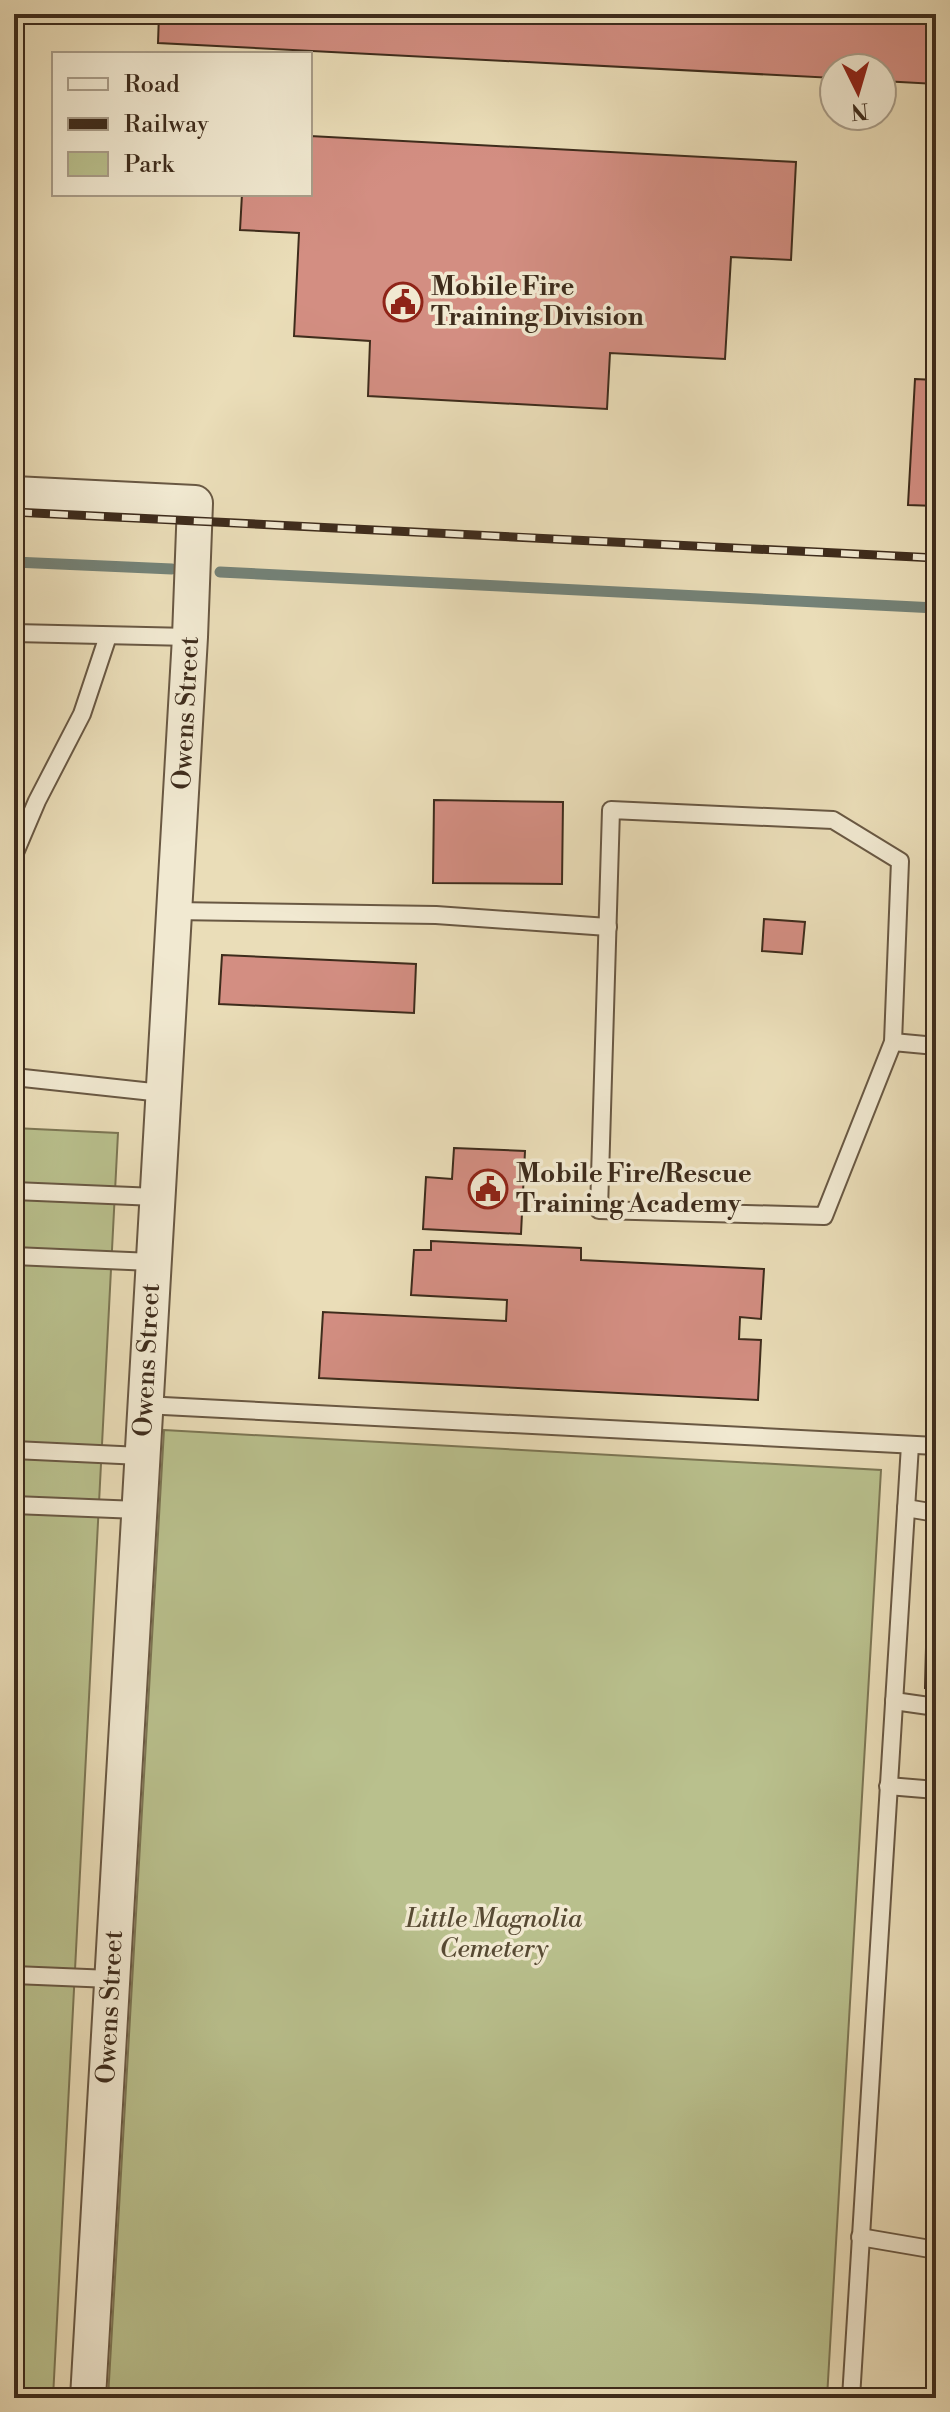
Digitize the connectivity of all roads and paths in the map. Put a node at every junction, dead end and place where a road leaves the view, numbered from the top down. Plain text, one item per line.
1 (14, 494) edge
2 (14, 633) edge
3 (108, 636) junction
4 (190, 637) junction
5 (14, 855) edge
6 (174, 911) junction
7 (608, 927) junction
8 (893, 1042) junction
9 (936, 1046) edge
10 (14, 1077) edge
11 (162, 1093) junction
12 (14, 1191) edge
13 (156, 1197) junction
14 (14, 1256) edge
15 (152, 1262) junction
16 (144, 1405) junction
17 (910, 1445) junction
18 (936, 1446) edge
19 (14, 1450) edge
20 (141, 1456) junction
21 (14, 1505) edge
22 (906, 1508) junction
23 (138, 1510) junction
24 (936, 1513) edge
25 (894, 1701) junction
26 (936, 1707) edge
27 (888, 1786) junction
28 (936, 1790) edge
29 (14, 1975) edge
30 (111, 1979) junction
31 (860, 2237) junction
32 (936, 2250) edge
33 (88, 2398) edge
34 (851, 2398) edge

1 - 4 street, Owens Street
2 - 3 lane
3 - 4 lane
3 - 5 lane
4 - 6 street, Owens Street
6 - 7 lane
6 - 11 street, Owens Street
7 - 8 lane
7 - 8 lane
8 - 9 lane
10 - 11 lane
11 - 13 street, Owens Street
12 - 13 lane
13 - 15 street, Owens Street
14 - 15 lane
15 - 16 street, Owens Street
16 - 17 lane
16 - 20 street, Owens Street
17 - 18 lane
17 - 22 lane
19 - 20 lane
20 - 23 street, Owens Street
21 - 23 lane
22 - 24 lane
22 - 25 lane
23 - 30 street, Owens Street
25 - 26 lane
25 - 27 lane
27 - 28 lane
27 - 31 lane
29 - 30 lane
30 - 33 street, Owens Street
31 - 32 lane
31 - 34 lane

